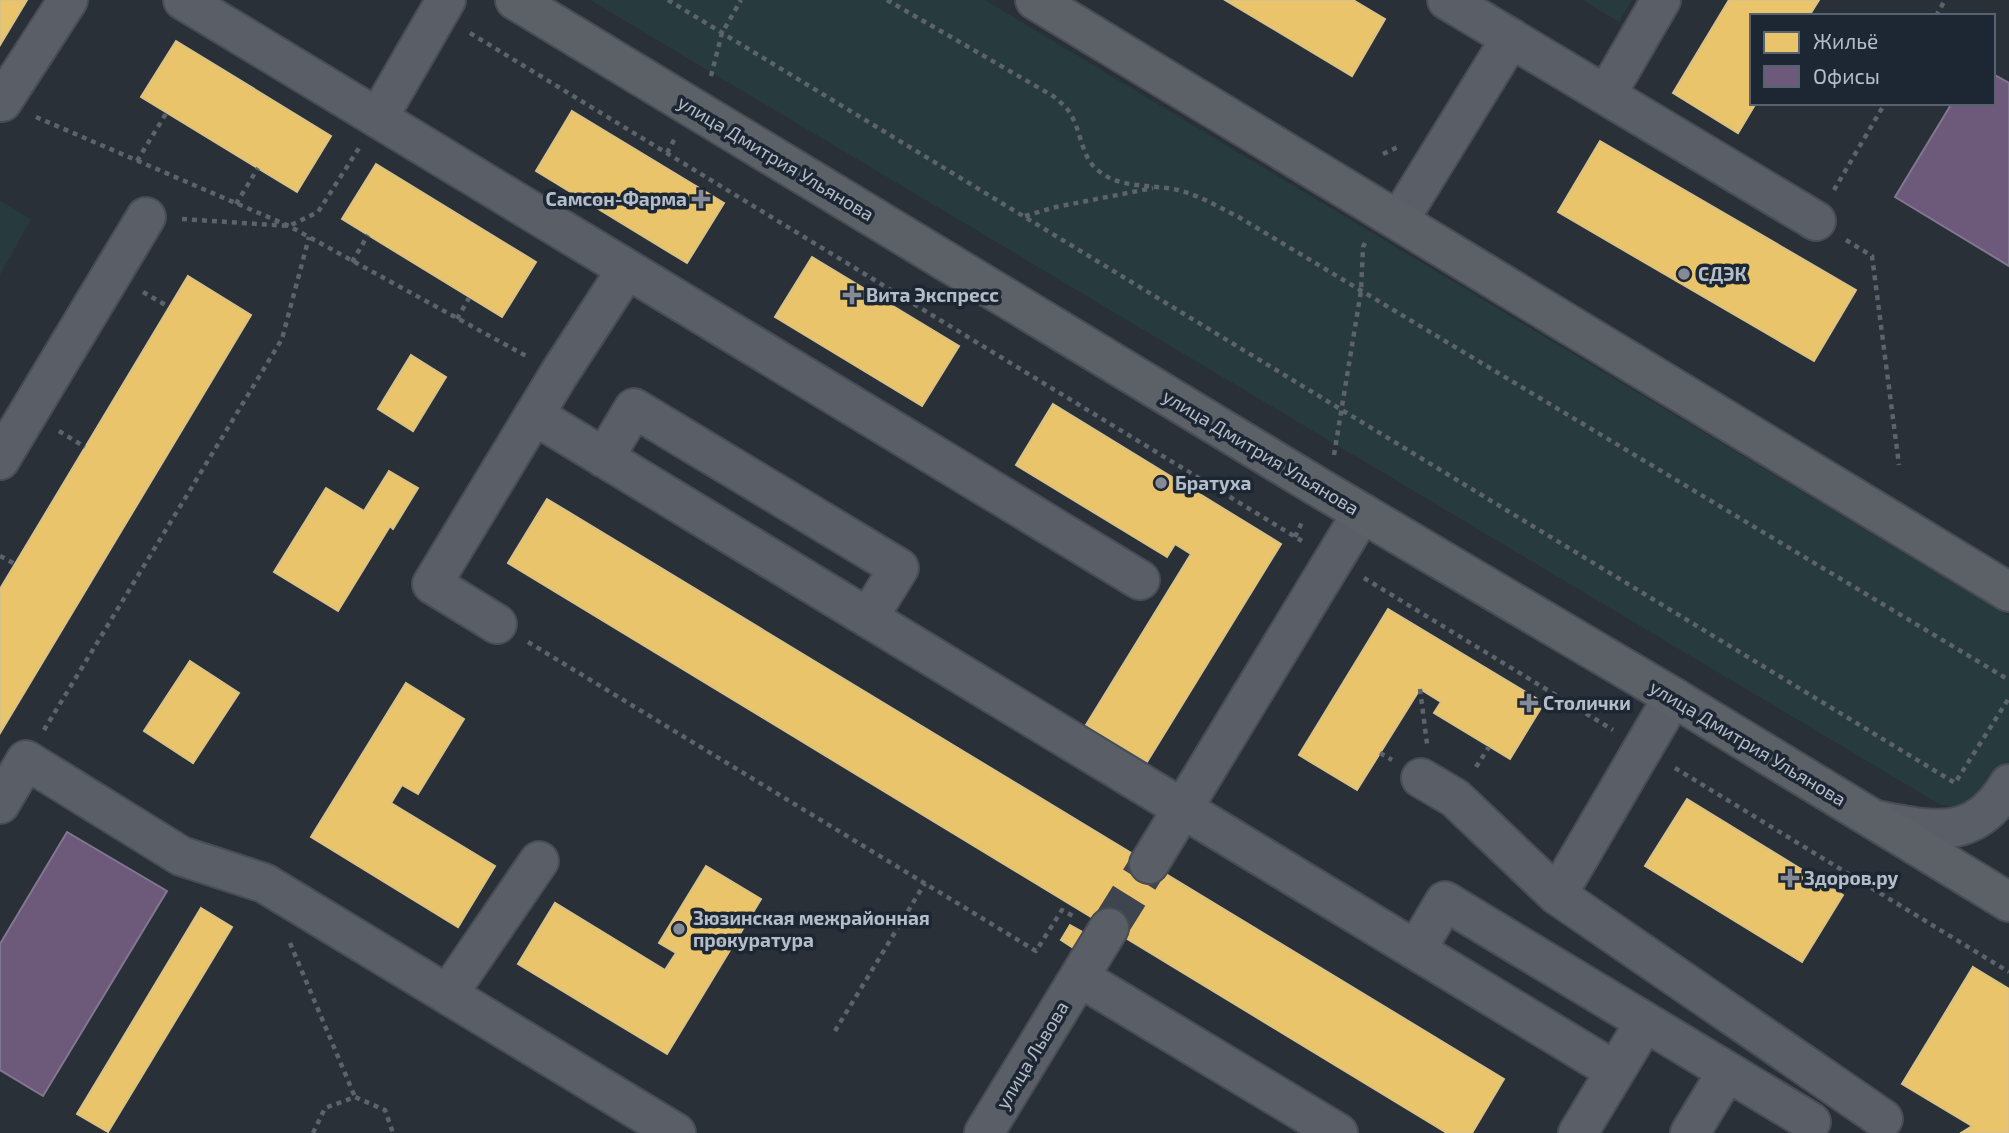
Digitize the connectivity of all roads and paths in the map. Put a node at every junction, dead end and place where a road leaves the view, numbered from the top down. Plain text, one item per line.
1 (68, 0) edge
2 (183, 0) edge
3 (515, 0) edge
4 (667, 0) edge
5 (887, 0) edge
6 (1035, 0) edge
7 (1447, 0) edge
8 (1661, 0) edge
9 (442, 7) edge
10 (1511, 38) junction
11 (1605, 95) junction
12 (2, 102) joint
13 (1884, 105) edge
14 (167, 113) dead end
15 (378, 118) junction
16 (137, 161) junction
17 (258, 168) dead end
18 (1157, 187) junction
19 (236, 204) junction
20 (1024, 216) junction
21 (1391, 216) junction
22 (146, 217) joint
23 (1816, 221) junction
24 (289, 226) junction
25 (368, 235) dead end
26 (309, 237) junction
27 (352, 262) junction
28 (627, 269) junction
29 (1361, 291) junction
30 (469, 298) dead end
31 (457, 318) junction
32 (559, 374) junction
33 (1341, 409) junction
34 (534, 415) junction
35 (604, 458) junction
36 (0, 460) edge
37 (1899, 465) dead end
38 (1318, 487) junction
39 (1362, 513) junction
40 (1295, 537) junction
41 (0, 556) edge
42 (1334, 560) junction
43 (15, 565) dead end
44 (1140, 580) dead end
45 (2009, 592) edge
46 (868, 618) junction
47 (497, 624) joint
48 (2009, 680) edge
49 (1420, 689) dead end
50 (1673, 697) junction
51 (2009, 698) edge
52 (1642, 748) junction
53 (26, 760) junction
54 (1421, 778) joint
55 (2009, 784) edge
56 (0, 804) edge
57 (1182, 808) junction
58 (1874, 820) junction
59 (539, 862) dead end
60 (1149, 864) tunnel mouth
61 (264, 883) junction
62 (925, 883) junction
63 (1557, 895) junction
64 (2009, 902) edge
65 (1107, 932) joint
66 (1416, 950) junction
67 (2009, 972) edge
68 (1079, 977) junction
69 (448, 995) junction
70 (1645, 1022) junction
71 (835, 1031) dead end
72 (1615, 1071) junction
73 (1727, 1072) junction
74 (1833, 1083) junction
75 (355, 1097) junction
76 (1883, 1119) dead end
77 (1808, 1128) edge
78 (313, 1133) edge
79 (393, 1133) edge
80 (676, 1133) edge
81 (984, 1133) edge
82 (1338, 1133) edge
83 (1577, 1133) edge
84 (1690, 1133) edge

1 - 12 street
2 - 15 street
3 - 38 main road, улица Дмитрия Ульянова
4 - 20 path
5 - 18 path
6 - 21 main road
7 - 10 street
8 - 11 street
9 - 15 street
9 - 40 path
10 - 11 street
10 - 21 street
11 - 23 street
12 - 16 path
13 - 23 path
14 - 16 path
15 - 24 path
15 - 28 street
16 - 19 path
17 - 19 path
18 - 20 path
18 - 29 path
19 - 24 path
20 - 33 path
21 - 29 path
21 - 45 main road
22 - 24 path
22 - 36 street
23 - 37 path
24 - 26 path
25 - 27 path
26 - 27 path
26 - 53 path
27 - 31 path
28 - 32 street
28 - 44 street
29 - 33 path
29 - 48 path
30 - 31 path
31 - 32 path
32 - 34 street
33 - 38 path
33 - 51 path
34 - 35 street
34 - 47 street
35 - 46 street
35 - 46 street
38 - 39 main road, улица Дмитрия Ульянова
38 - 40 path
39 - 42 street
39 - 50 main road, улица Дмитрия Ульянова
40 - 42 path
41 - 43 path
42 - 52 path
42 - 57 street
46 - 57 street
47 - 62 path
49 - 54 path
50 - 52 street
50 - 58 main road, улица Дмитрия Ульянова
52 - 63 street
52 - 67 path
53 - 56 street
53 - 61 street
54 - 63 street
55 - 58 street
57 - 60 street
57 - 66 street
58 - 64 main road, улица Дмитрия Ульянова
59 - 69 street
61 - 69 street
61 - 75 path
62 - 65 path
62 - 71 path
63 - 74 street
65 - 68 street, улица Львова
66 - 70 street
66 - 72 street
68 - 81 street, улица Львова
68 - 82 street
69 - 80 street
70 - 72 street
70 - 73 street
72 - 83 street
73 - 77 street
73 - 84 street
74 - 76 street
74 - 77 street
75 - 78 path
75 - 79 path

